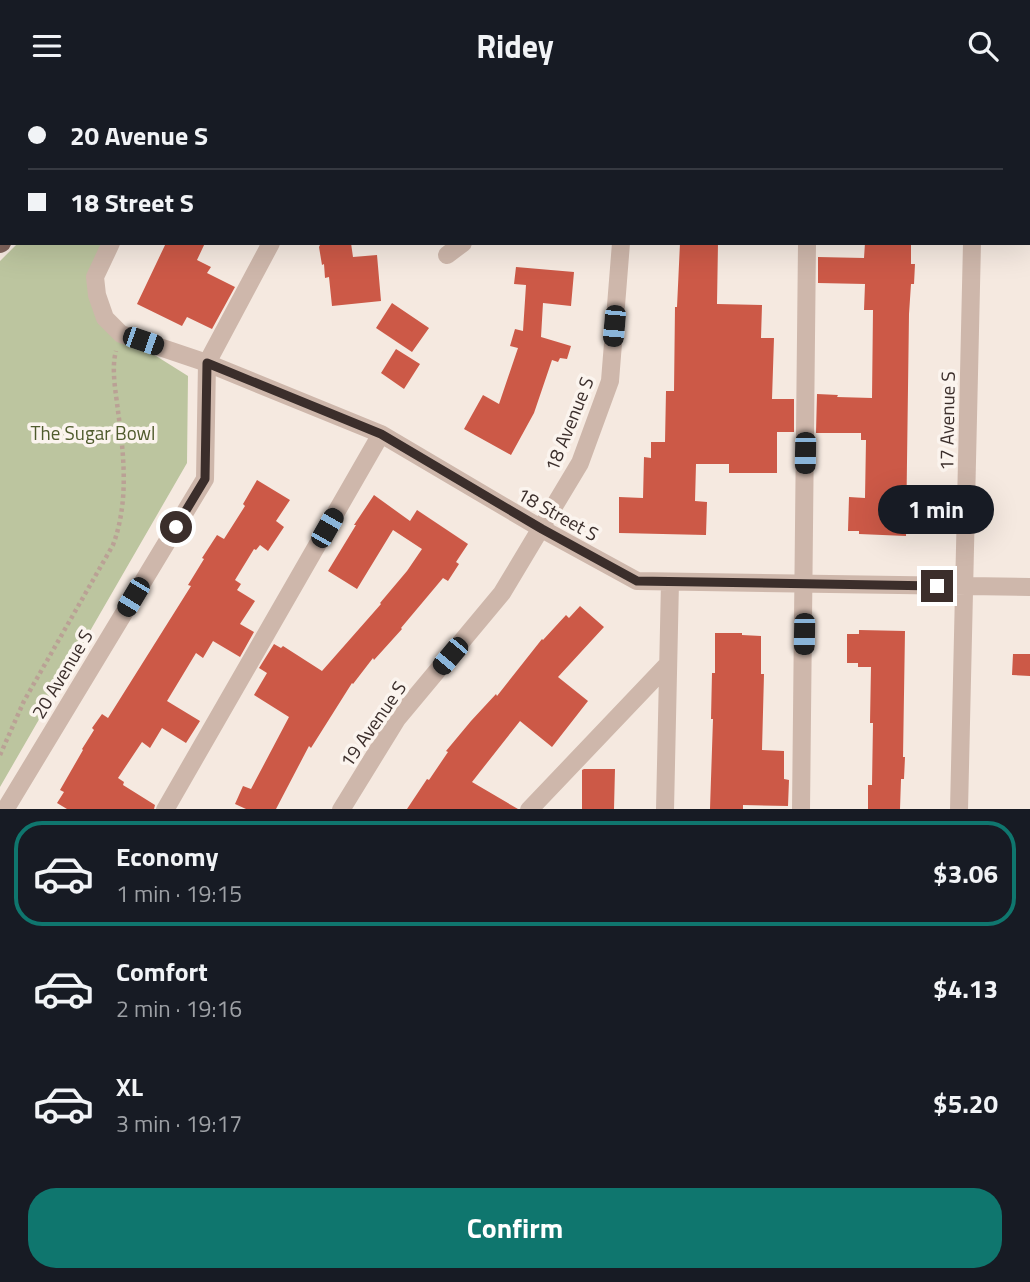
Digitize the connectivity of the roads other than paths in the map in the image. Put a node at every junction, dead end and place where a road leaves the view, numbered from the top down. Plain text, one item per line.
1 (110, 245) edge
2 (270, 245) edge
3 (460, 245) edge
4 (621, 245) edge
5 (807, 245) edge
6 (972, 245) edge
7 (447, 255) dead end
8 (207, 363) junction
9 (381, 434) junction
10 (542, 529) junction
11 (670, 582) junction
12 (804, 584) junction
13 (964, 586) junction
14 (1030, 587) edge
15 (668, 664) junction
16 (6, 809) edge
17 (166, 809) edge
18 (342, 809) edge
19 (530, 809) edge
20 (665, 809) edge
21 (801, 809) edge
22 (959, 809) edge

1 - 8 street, 18 Street S
2 - 8 street
3 - 7 street
4 - 10 street, 18 Avenue S
5 - 12 street
6 - 13 street, 17 Avenue S
8 - 9 street, 18 Street S
8 - 16 street, 20 Avenue S
9 - 10 street, 18 Street S
9 - 17 street
10 - 11 street, 18 Street S
10 - 18 street, 19 Avenue S
11 - 12 street, 18 Street S
11 - 15 street
12 - 13 street, 18 Street S
12 - 21 street
13 - 14 street, 18 Street S
13 - 22 street, 17 Avenue S
15 - 19 street
15 - 20 street

